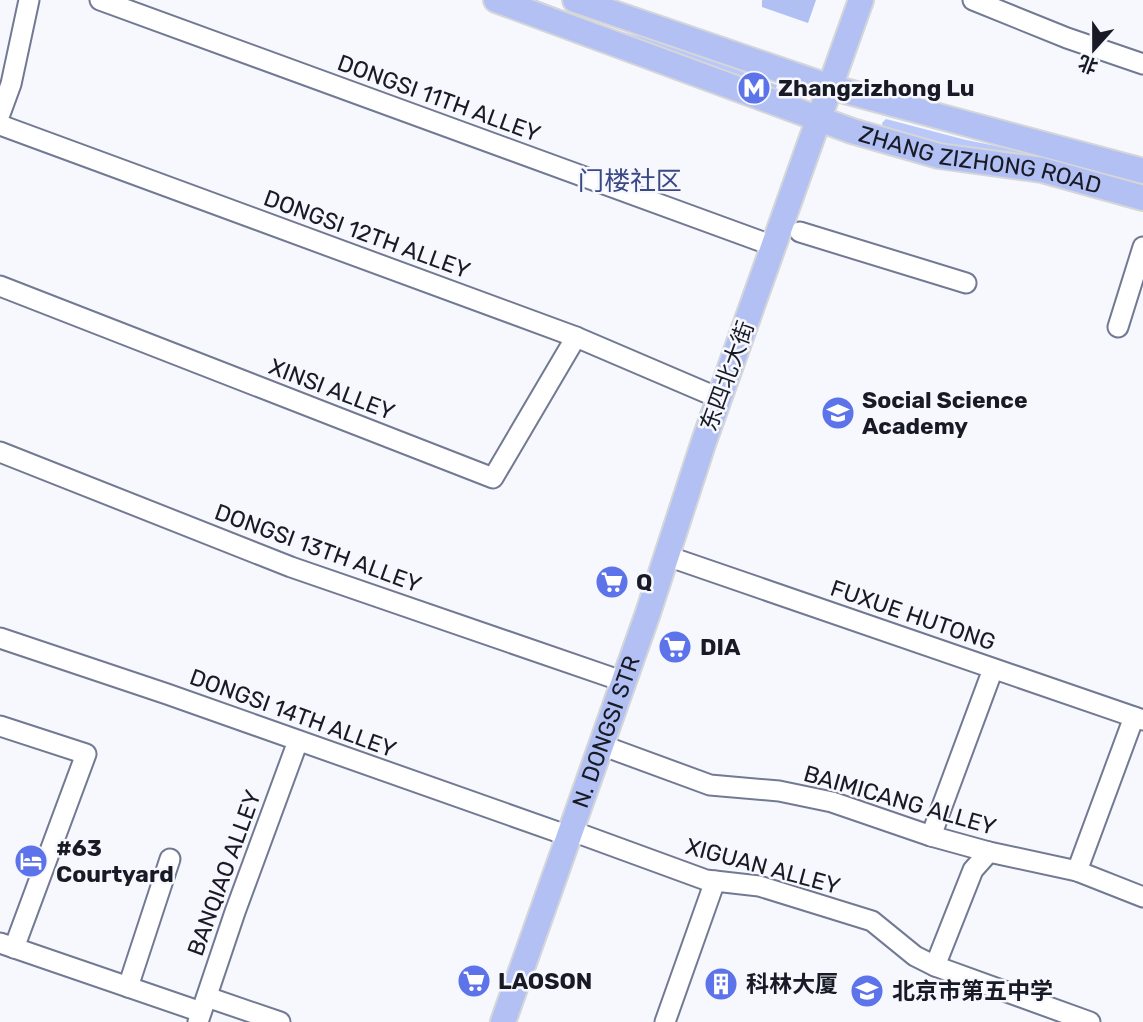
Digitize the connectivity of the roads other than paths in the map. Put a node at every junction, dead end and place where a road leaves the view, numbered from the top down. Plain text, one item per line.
1 (29, 0) edge
2 (100, 0) edge
3 (496, 0) edge
4 (575, 0) edge
5 (844, 0) edge
6 (861, 0) edge
7 (973, 0) edge
8 (1143, 64) edge
9 (822, 84) junction
10 (0, 114) edge
11 (812, 116) junction
12 (0, 125) edge
13 (1143, 171) edge
14 (1143, 198) edge
15 (800, 232) dead end
16 (760, 242) junction
17 (1143, 247) edge
18 (966, 283) dead end
19 (0, 286) edge
20 (1118, 327) dead end
21 (576, 337) junction
22 (714, 396) junction
23 (704, 441) junction
24 (0, 452) edge
25 (667, 556) junction
26 (0, 638) edge
27 (993, 669) junction
28 (622, 681) junction
29 (1139, 719) edge
30 (0, 726) edge
31 (298, 741) junction
32 (601, 745) junction
33 (571, 834) junction
34 (931, 836) junction
35 (989, 852) junction
36 (170, 859) dead end
37 (1077, 871) junction
38 (715, 881) junction
39 (1143, 898) edge
40 (7, 946) edge
41 (935, 966) junction
42 (128, 987) junction
43 (202, 1010) edge
44 (280, 1022) edge
45 (503, 1022) edge
46 (665, 1022) edge
47 (1090, 1022) edge

1 - 10 street
2 - 16 street, DONGSI 11TH ALLEY
3 - 11 main road, ZHANG ZIZHONG ROAD
4 - 9 main road, ZHANG ZIZHONG ROAD
5 - 9 main road, 东四北大街
6 - 9 main road, 东四北大街
7 - 8 street
9 - 11 main road, 东四北大街
9 - 13 main road, ZHANG ZIZHONG ROAD
11 - 14 main road, ZHANG ZIZHONG ROAD
11 - 16 main road, 东四北大街
11 - 23 main road, 东四北大街
12 - 21 street, DONGSI 12TH ALLEY
15 - 18 street
16 - 22 main road, 东四北大街
17 - 20 street
19 - 21 street, XINSI ALLEY
21 - 22 street, DONGSI 12TH ALLEY
22 - 23 main road, 东四北大街
23 - 25 main road, N. DONGSI STR
24 - 28 street, DONGSI 13TH ALLEY
25 - 27 street, FUXUE HUTONG
25 - 28 main road, N. DONGSI STR
26 - 31 street, DONGSI 14TH ALLEY
27 - 29 street, FUXUE HUTONG
27 - 34 street
28 - 32 main road, N. DONGSI STR
29 - 37 street
30 - 40 street
31 - 33 street, DONGSI 14TH ALLEY
31 - 43 street, BANQIAO ALLEY
32 - 33 main road, N. DONGSI STR
32 - 34 street, BAIMICANG ALLEY
33 - 38 street, XIGUAN ALLEY
33 - 45 main road, N. DONGSI STR
34 - 35 street, BAIMICANG ALLEY
35 - 37 street, BAIMICANG ALLEY
35 - 41 street
36 - 42 street
37 - 39 street, BAIMICANG ALLEY
38 - 41 street, XIGUAN ALLEY
38 - 46 street
40 - 42 street
41 - 47 street, XIGUAN ALLEY
42 - 43 street
43 - 44 street

